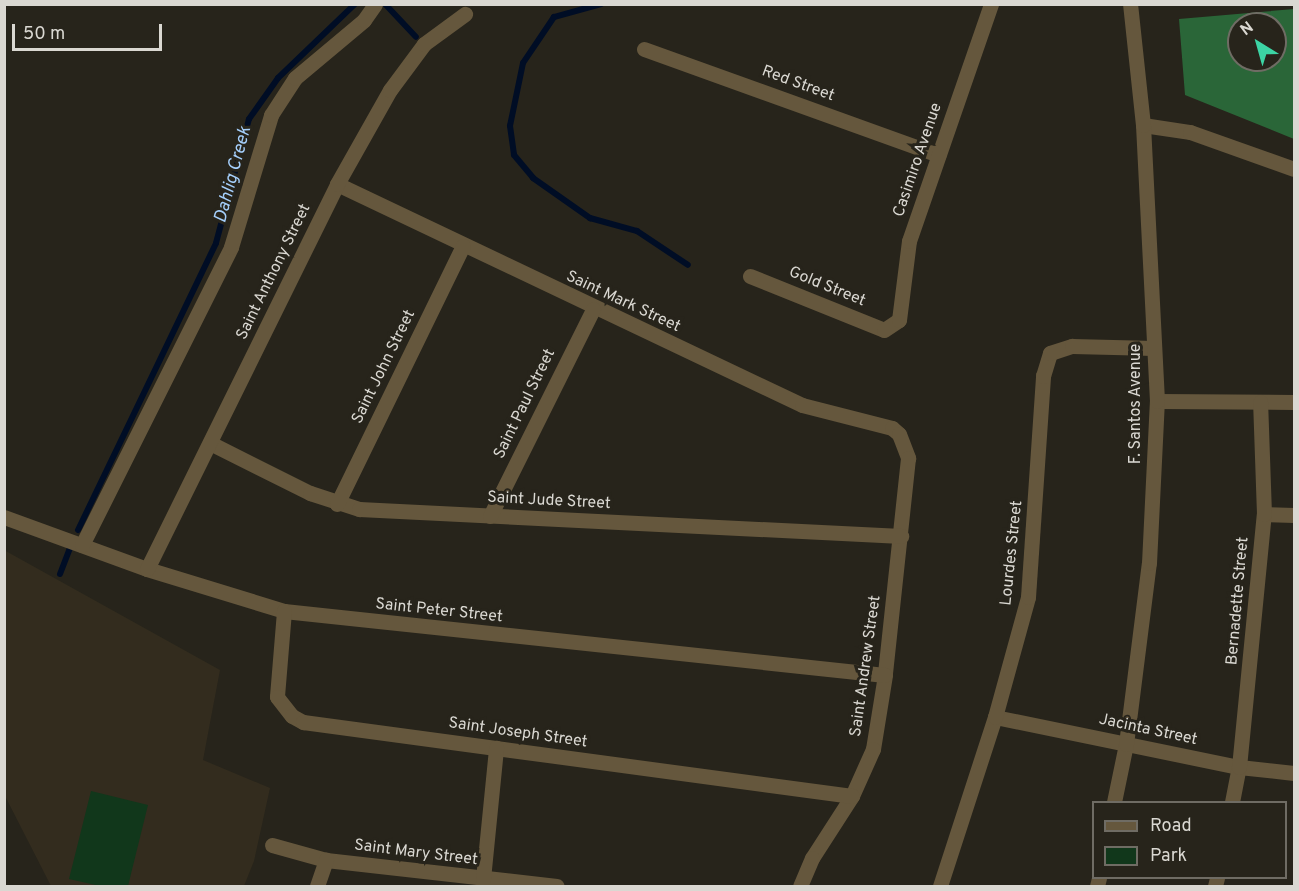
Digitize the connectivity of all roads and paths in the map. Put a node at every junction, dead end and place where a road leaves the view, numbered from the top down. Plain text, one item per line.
1 (375, 4) edge
2 (991, 4) edge
3 (1130, 4) edge
4 (465, 14) dead end
5 (644, 49) dead end
6 (1143, 125) junction
7 (938, 155) junction
8 (1294, 169) edge
9 (337, 184) junction
10 (464, 246) junction
11 (750, 276) dead end
12 (593, 309) junction
13 (891, 328) joint
14 (1154, 348) junction
15 (1157, 401) junction
16 (1260, 402) junction
17 (1294, 402) edge
18 (899, 434) joint
19 (210, 443) junction
20 (337, 504) junction
21 (1264, 514) junction
22 (1294, 515) edge
23 (490, 516) junction
24 (4, 517) edge
25 (901, 536) junction
26 (82, 545) junction
27 (147, 569) junction
28 (284, 611) junction
29 (885, 675) junction
30 (996, 717) junction
31 (1126, 744) junction
32 (496, 748) junction
33 (1239, 767) junction
34 (1294, 772) edge
35 (852, 796) junction
36 (1114, 801) edge
37 (1232, 801) edge
38 (272, 845) dead end
39 (326, 860) junction
40 (483, 879) junction
41 (317, 886) edge
42 (557, 886) edge
43 (800, 886) edge
44 (940, 886) edge

1 - 26 street
2 - 7 street, Casimiro Avenue
3 - 6 street, F. Santos Avenue
4 - 9 street, Saint Anthony Street
5 - 7 street, Red Street
6 - 8 street
6 - 14 street, F. Santos Avenue
7 - 13 street, Casimiro Avenue
9 - 10 street, Saint Mark Street
9 - 19 street, Saint Anthony Street
10 - 12 street, Saint Mark Street
10 - 20 street, Saint John Street
11 - 13 street, Gold Street
12 - 18 street, Saint Mark Street
12 - 23 street, Saint Paul Street
14 - 15 street, F. Santos Avenue
14 - 30 street, Lourdes Street
15 - 16 street
15 - 31 street, F. Santos Avenue
16 - 17 street
16 - 21 street, Bernadette Street
18 - 25 street, Saint Andrew Street
19 - 20 street, Saint Jude Street
19 - 27 street, Saint Anthony Street
20 - 23 street, Saint Jude Street
21 - 22 street
21 - 33 street, Bernadette Street
23 - 25 street, Saint Jude Street
24 - 26 street, Saint Peter Street
25 - 29 street, Saint Andrew Street
26 - 27 street, Saint Peter Street
27 - 28 street, Saint Peter Street
28 - 29 street, Saint Peter Street
28 - 32 street, Saint Joseph Street
29 - 35 street, Saint Andrew Street
30 - 31 street, Jacinta Street
30 - 44 street, Lourdes Street
31 - 33 street, Jacinta Street
31 - 36 street, F. Santos Avenue
32 - 35 street, Saint Joseph Street
32 - 40 street
33 - 34 street, Jacinta Street
33 - 37 street, Bernadette Street
35 - 43 street, Saint Andrew Street
38 - 39 street, Saint Mary Street
39 - 40 street, Saint Mary Street
39 - 41 street
40 - 42 street, Saint Mary Street

